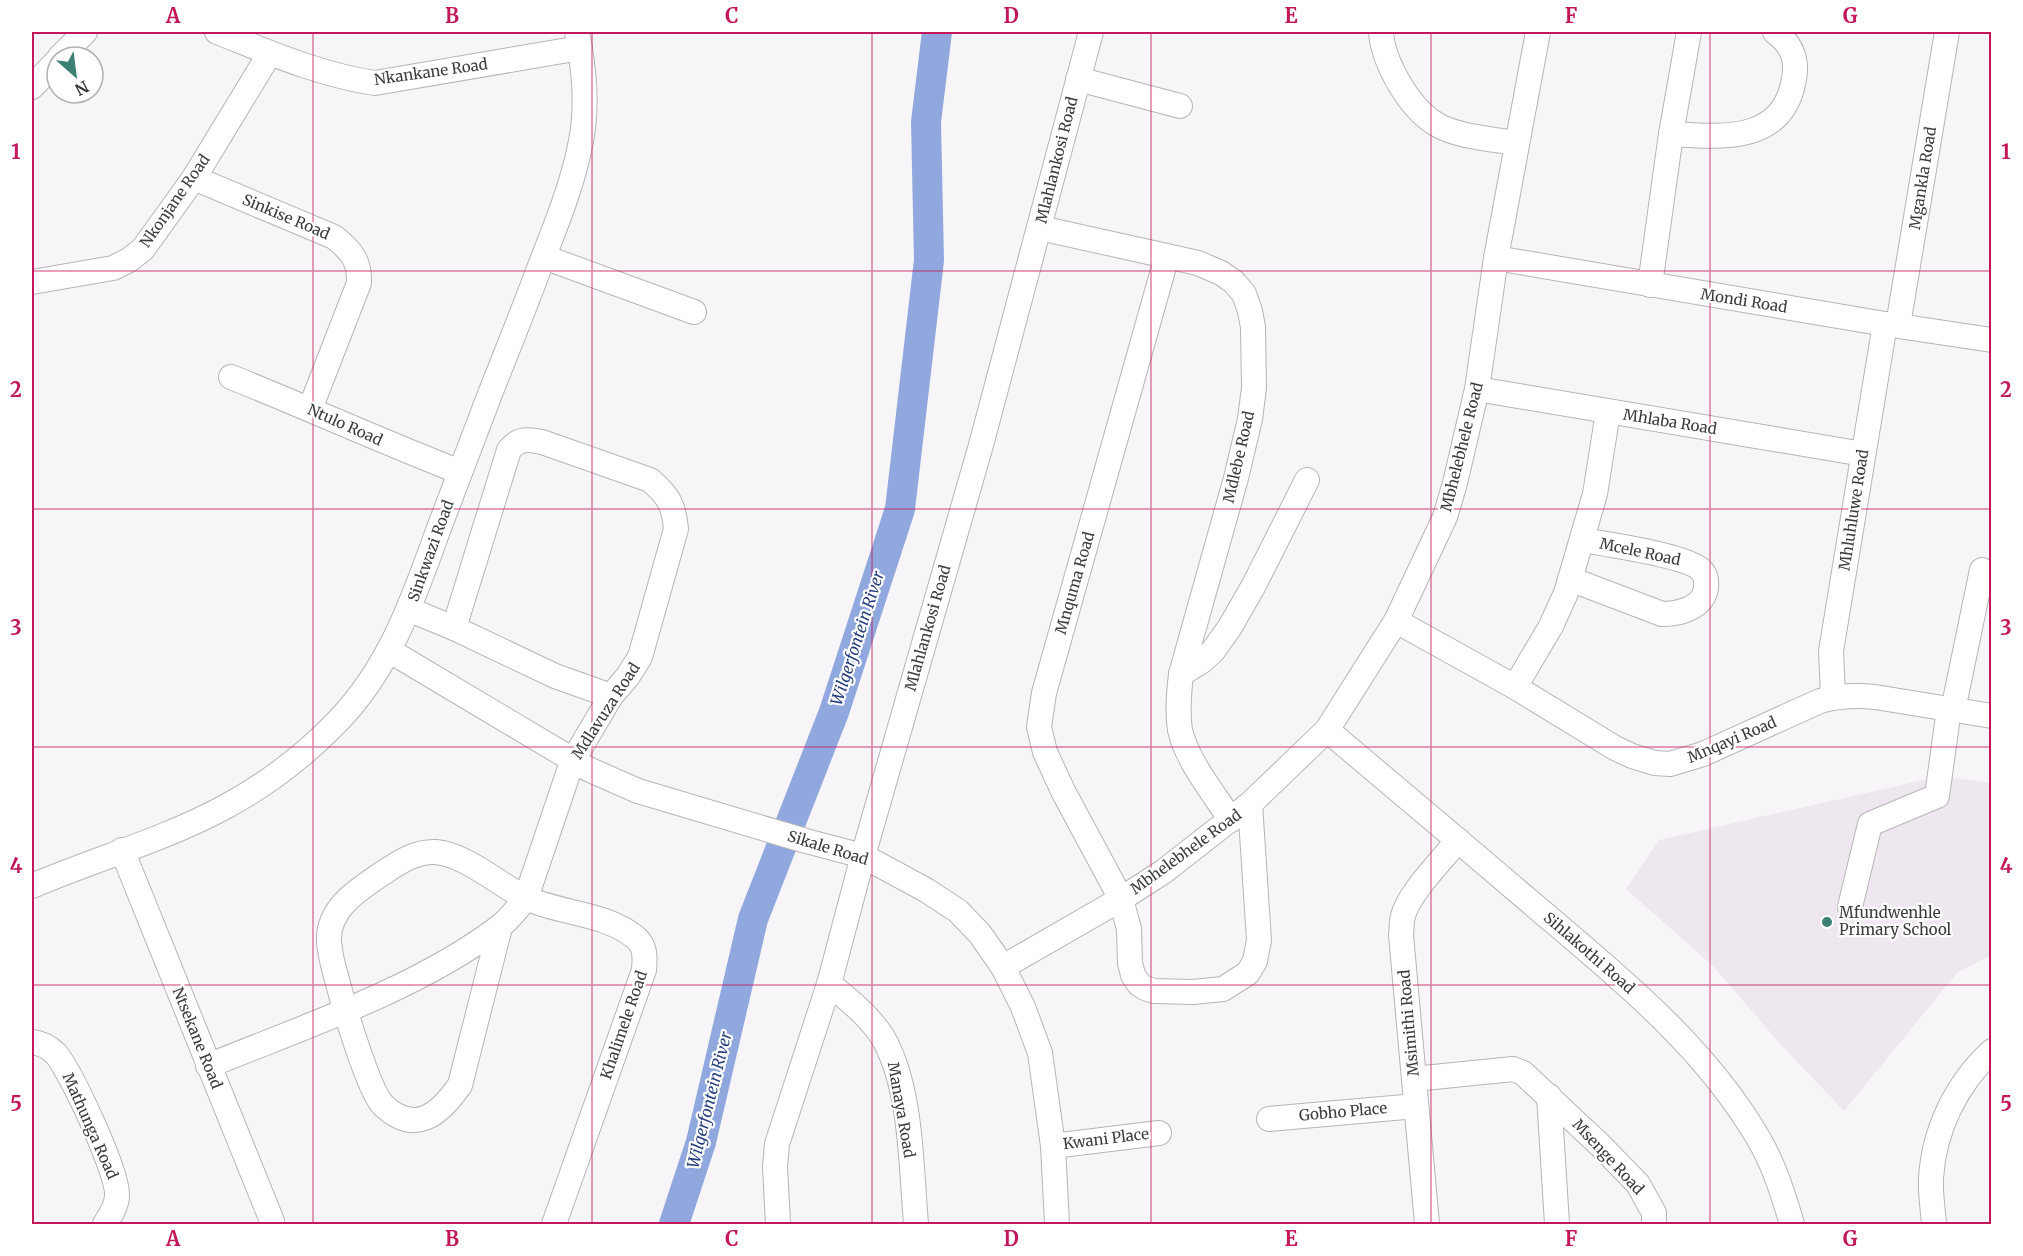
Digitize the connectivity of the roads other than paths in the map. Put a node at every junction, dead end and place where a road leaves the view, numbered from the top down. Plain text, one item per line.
1 (85, 32) edge
2 (217, 32) edge
3 (1091, 32) edge
4 (1381, 32) edge
5 (1538, 32) edge
6 (1689, 32) edge
7 (1775, 32) edge
8 (1947, 32) edge
9 (578, 40) edge
10 (72, 45) edge
11 (270, 53) junction
12 (45, 73) edge
13 (1078, 79) junction
14 (32, 87) edge
15 (1180, 106) dead end
16 (1671, 134) junction
17 (1516, 143) junction
18 (194, 178) junction
19 (1040, 228) junction
20 (1167, 256) junction
21 (544, 257) junction
22 (1497, 258) junction
23 (32, 282) edge
24 (1650, 285) junction
25 (694, 312) dead end
26 (1892, 325) junction
27 (1992, 340) edge
28 (231, 378) dead end
29 (1477, 389) junction
30 (310, 409) junction
31 (1608, 412) junction
32 (1863, 454) junction
33 (460, 472) junction
34 (1307, 480) dead end
35 (1582, 540) junction
36 (1982, 570) dead end
37 (1570, 579) junction
38 (410, 610) junction
39 (1396, 621) junction
40 (454, 628) junction
41 (390, 651) junction
42 (1180, 674) junction
43 (1515, 687) junction
44 (611, 696) junction
45 (1833, 697) junction
46 (1951, 710) junction
47 (1992, 716) edge
48 (1327, 730) junction
49 (572, 762) junction
50 (1250, 804) junction
51 (1231, 820) junction
52 (1458, 840) junction
53 (122, 850) junction
54 (863, 856) junction
55 (32, 886) edge
56 (526, 898) junction
57 (1121, 899) junction
58 (1850, 908) dead end
59 (500, 927) junction
60 (1003, 967) junction
61 (829, 984) junction
62 (345, 1010) junction
63 (32, 1042) edge
64 (1992, 1051) edge
65 (208, 1066) junction
66 (1414, 1079) junction
67 (1549, 1096) junction
68 (1416, 1106) junction
69 (1269, 1119) dead end
70 (1159, 1133) dead end
71 (1053, 1146) junction
72 (274, 1223) edge
73 (105, 1224) edge
74 (554, 1224) edge
75 (778, 1224) edge
76 (916, 1224) edge
77 (1058, 1224) edge
78 (1427, 1224) edge
79 (1557, 1224) edge
80 (1654, 1224) edge
81 (1792, 1224) edge
82 (1934, 1224) edge

1 - 10 street
2 - 11 street, Nkankane Road
3 - 13 street, Mlahlankosi Road
4 - 17 street
5 - 17 street, Mbhelebhele Road
6 - 16 street
7 - 16 street
8 - 26 street, Mgankla Road
9 - 11 street, Nkankane Road
9 - 21 street, Sinkwazi Road
11 - 18 street, Nkonjane Road
12 - 14 street
13 - 15 street
13 - 19 street, Mlahlankosi Road
16 - 24 street
17 - 22 street, Mbhelebhele Road
18 - 23 street, Nkonjane Road
18 - 30 street, Sinkise Road
19 - 20 street, Mdlebe Road
19 - 54 street, Mlahlankosi Road
20 - 42 street, Mdlebe Road
20 - 57 street, Mnquma Road
21 - 25 street
21 - 33 street, Sinkwazi Road
22 - 24 street, Mondi Road
22 - 29 street, Mbhelebhele Road
24 - 26 street, Mondi Road
26 - 27 street, Mondi Road
26 - 32 street, Mhluhluwe Road
28 - 30 street, Ntulo Road
29 - 31 street, Mhlaba Road
29 - 39 street, Mbhelebhele Road
30 - 33 street, Ntulo Road
31 - 32 street, Mhlaba Road
31 - 35 street, Mcele Road
32 - 45 street, Mhluhluwe Road
33 - 38 street, Sinkwazi Road
34 - 42 street
35 - 37 street, Mcele Road
35 - 37 street, Mcele Road
36 - 46 street
37 - 43 street, Mcele Road
38 - 40 street
38 - 41 street, Sinkwazi Road
39 - 43 street, Mnqayi Road
39 - 48 street, Mbhelebhele Road
40 - 44 street
40 - 44 street, Mdlavuza Road
41 - 49 street, Sikale Road
41 - 53 street, Sinkwazi Road
42 - 51 street, Mdlebe Road
43 - 45 street, Mnqayi Road
44 - 49 street, Mdlavuza Road
45 - 46 street, Mnqayi Road
46 - 47 street, Mnqayi Road
46 - 58 street
48 - 50 street, Mbhelebhele Road
48 - 52 street, Sihlakothi Road
49 - 54 street, Sikale Road
49 - 56 street, Mdlavuza Road
50 - 51 street, Mbhelebhele Road
50 - 57 street, Mbhelebhele Road
51 - 57 street, Mbhelebhele Road
52 - 66 street, Msimithi Road
52 - 81 street, Sihlakothi Road
53 - 55 street, Sinkwazi Road
53 - 65 street, Ntsekane Road
54 - 60 street, Sikale Road
54 - 61 street, Mlahlankosi Road
56 - 59 street, Mdlavuza Road
56 - 62 street, Khalimele Road
56 - 74 street, Khalimele Road
57 - 60 street, Mbhelebhele Road
59 - 62 street, Mdlavuza Road
59 - 62 street, Khalimele Road
60 - 71 street, Sikale Road
61 - 75 street, Mlahlankosi Road
61 - 76 street, Manaya Road
62 - 65 street, Mdlavuza Road
63 - 73 street, Mathunga Road
64 - 82 street
65 - 72 street, Ntsekane Road
66 - 67 street, Msenge Road
66 - 68 street, Msimithi Road
67 - 79 street, Msenge Road
67 - 80 street, Msenge Road
68 - 69 street, Gobho Place
68 - 78 street, Msimithi Road
70 - 71 street, Kwani Place
71 - 77 street, Sikale Road

